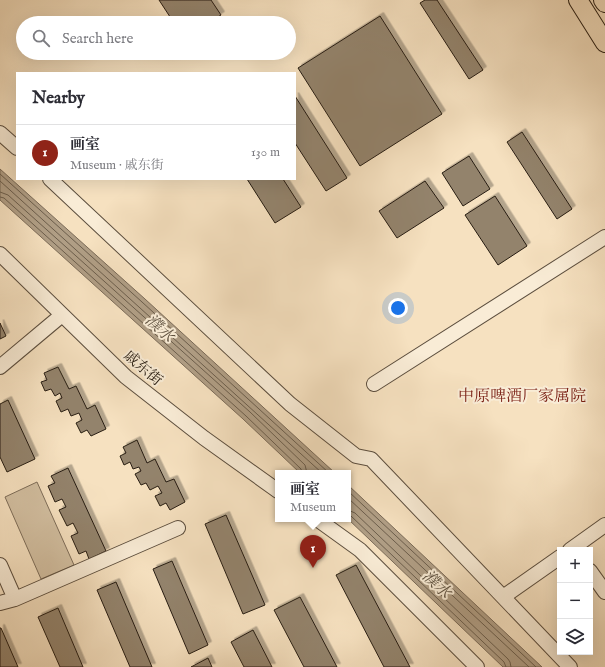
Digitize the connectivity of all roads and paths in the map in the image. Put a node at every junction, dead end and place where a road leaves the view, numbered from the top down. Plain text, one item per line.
1 (578, 0) edge
2 (603, 0) edge
3 (605, 3) edge
4 (605, 43) edge
5 (0, 132) edge
6 (16, 147) edge
7 (51, 180) edge
8 (605, 238) edge
9 (0, 254) edge
10 (62, 315) junction
11 (0, 367) edge
12 (374, 384) dead end
13 (275, 489) edge
14 (321, 522) edge
15 (605, 525) edge
16 (178, 528) dead end
17 (576, 547) edge
18 (557, 559) edge
19 (0, 565) edge
20 (593, 575) edge
21 (605, 592) edge
22 (503, 597) junction
23 (15, 599) junction
24 (0, 603) edge
25 (477, 667) edge
26 (570, 667) edge

1 - 4 main road
2 - 3 main road
5 - 6 street
7 - 22 street
8 - 12 street
9 - 10 street, 戚东街
10 - 11 street
10 - 13 street, 戚东街
14 - 25 street
15 - 17 street
16 - 23 street
18 - 22 street
19 - 23 street
20 - 21 street
22 - 26 street
23 - 24 street

